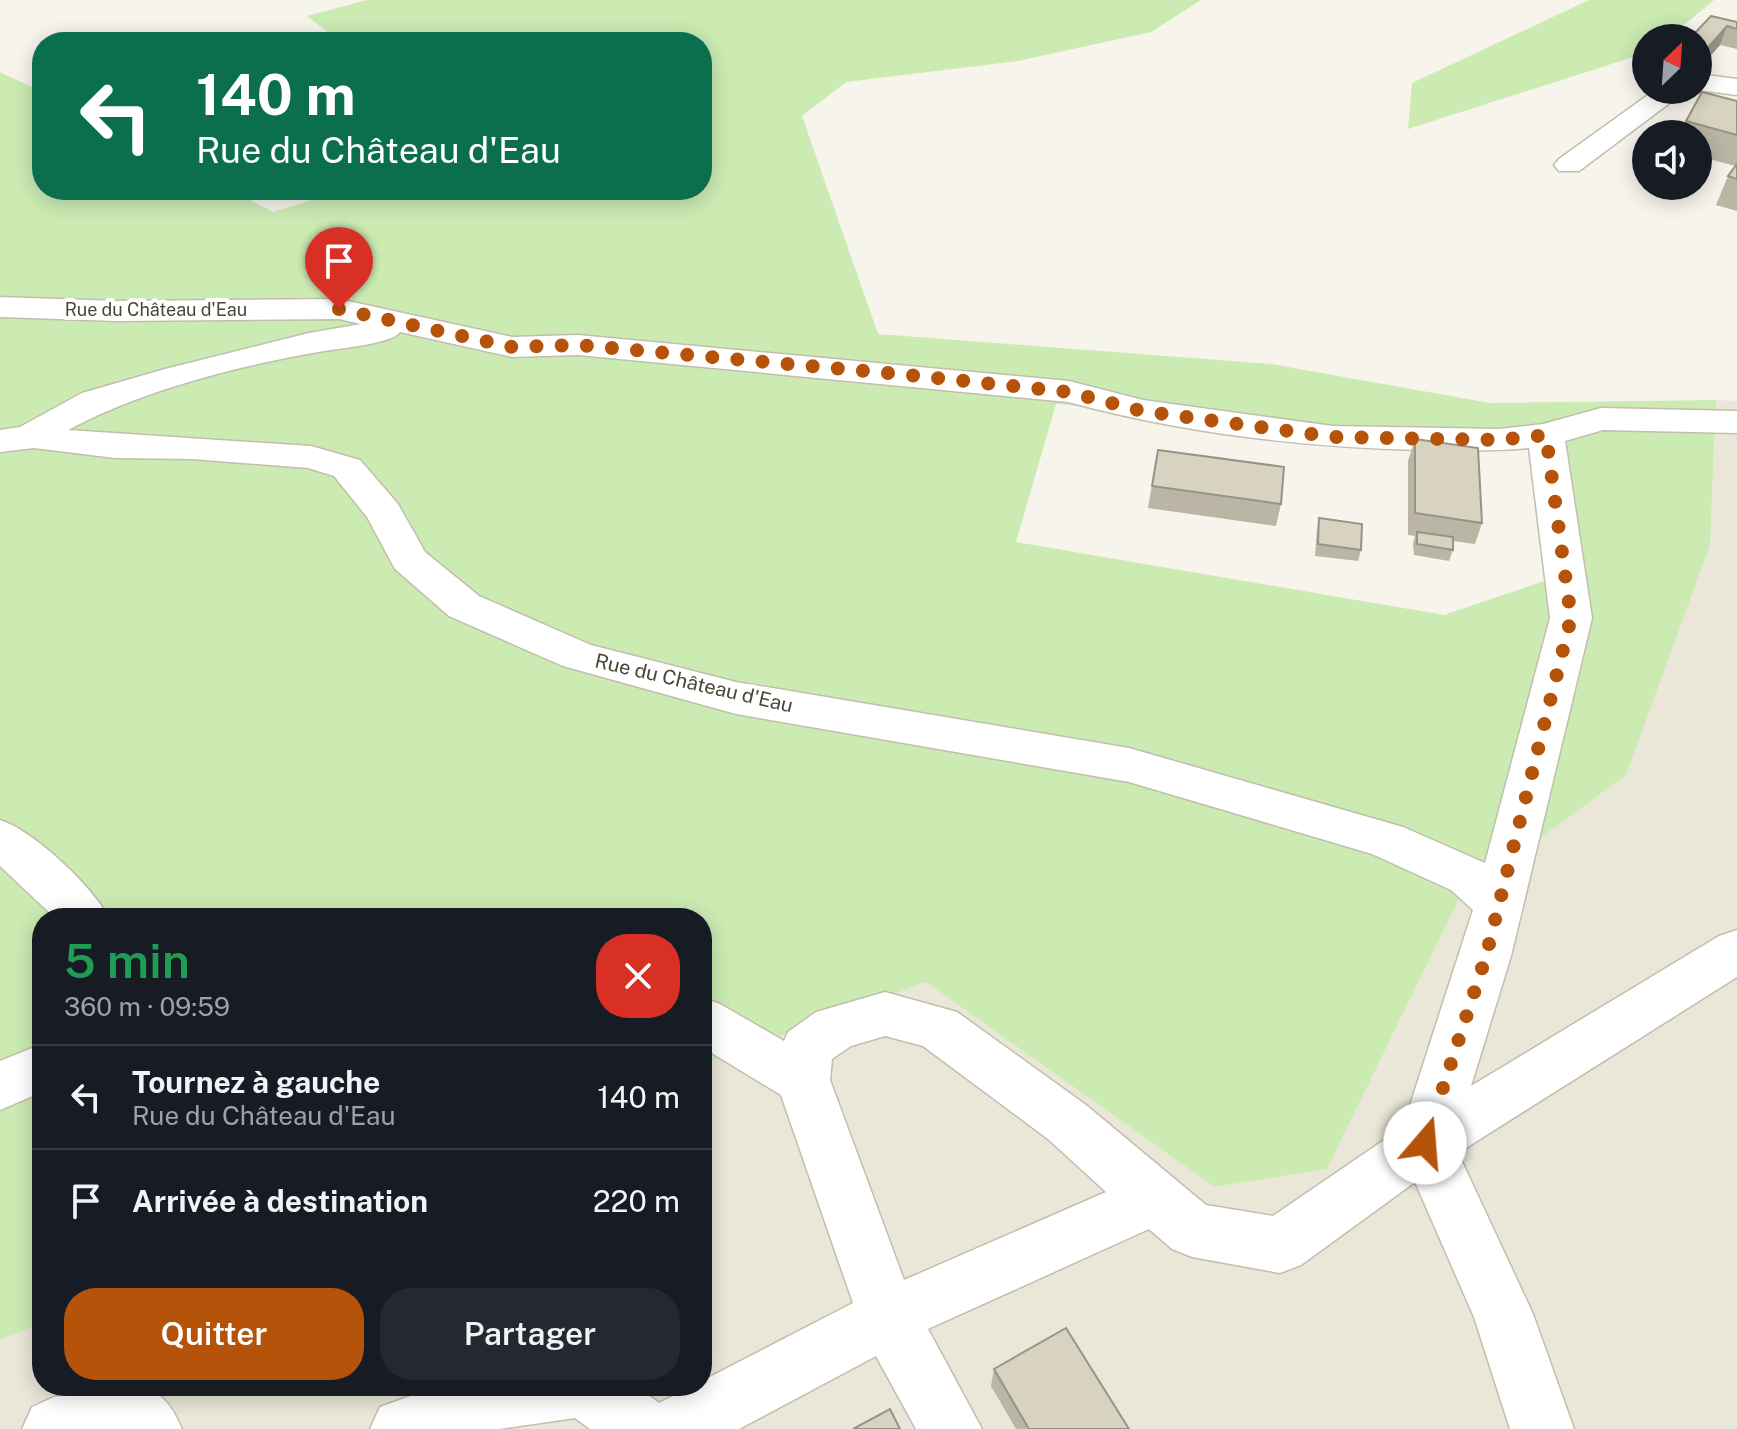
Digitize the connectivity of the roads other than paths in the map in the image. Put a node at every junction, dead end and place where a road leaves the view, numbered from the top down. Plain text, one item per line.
1 (1712, 84) edge
2 (1737, 87) edge
3 (1654, 104) edge
4 (1569, 165) dead end
5 (0, 307) edge
6 (407, 326) junction
7 (1737, 422) edge
8 (1546, 435) junction
9 (10, 443) edge
10 (0, 838) edge
11 (1499, 905) junction
12 (76, 908) edge
13 (1737, 951) edge
14 (712, 1026) edge
15 (32, 1072) edge
16 (803, 1080) junction
17 (0, 1086) edge
18 (1425, 1143) junction
19 (1155, 1198) junction
20 (888, 1317) junction
21 (489, 1396) edge
22 (596, 1396) edge
23 (54, 1429) edge
24 (150, 1429) edge
25 (402, 1429) edge
26 (641, 1429) edge
27 (675, 1429) edge
28 (950, 1429) edge
29 (1542, 1429) edge

1 - 2 street
3 - 4 street
5 - 6 street, Rue du Château d'Eau
6 - 8 street, Rue du Château d'Eau
6 - 9 street, Rue du Château d'Eau
7 - 8 street, Rue du Château d'Eau
8 - 11 street
9 - 11 street, Rue du Château d'Eau
10 - 12 street
11 - 18 street
13 - 18 street
14 - 16 street
15 - 17 street
16 - 19 street
16 - 20 street
18 - 19 street
18 - 29 street
19 - 20 street
20 - 27 street
20 - 28 street
21 - 25 street
22 - 26 street
23 - 24 street

